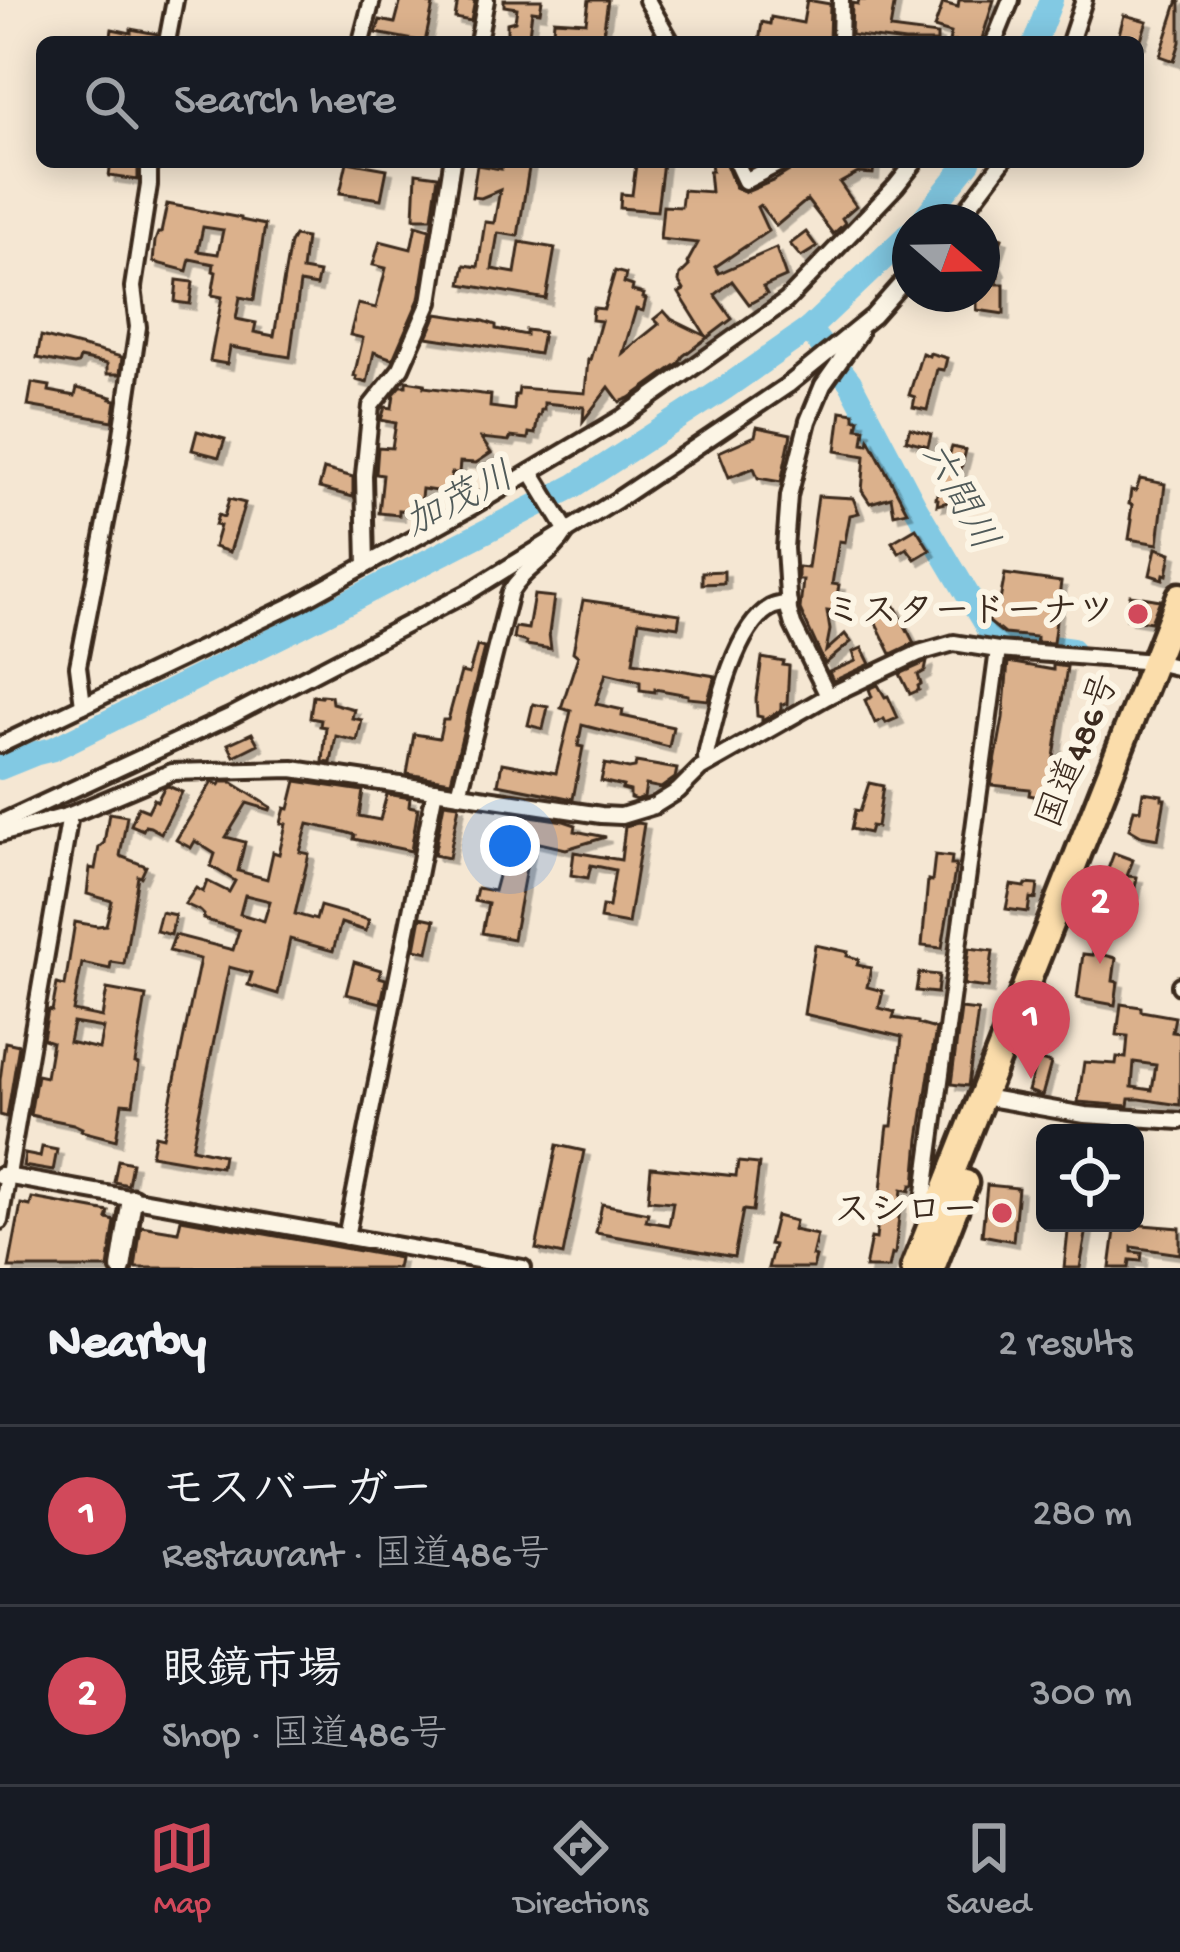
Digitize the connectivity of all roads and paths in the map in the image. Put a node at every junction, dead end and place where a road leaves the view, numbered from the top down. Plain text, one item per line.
1 (175, 0) edge
2 (372, 0) edge
3 (486, 0) edge
4 (647, 0) edge
5 (841, 0) edge
6 (1011, 0) edge
7 (1084, 0) edge
8 (168, 36) edge
9 (363, 36) edge
10 (479, 36) edge
11 (668, 36) edge
12 (840, 36) edge
13 (996, 36) edge
14 (1072, 36) edge
15 (149, 168) edge
16 (451, 168) edge
17 (739, 168) edge
18 (771, 168) edge
19 (910, 168) edge
20 (997, 168) edge
21 (970, 204) edge
22 (892, 294) edge
23 (873, 316) junction
24 (531, 472) junction
25 (567, 531) junction
26 (366, 565) junction
27 (1180, 596) edge
28 (789, 603) junction
29 (1180, 639) edge
30 (998, 650) junction
31 (1168, 665) edge
32 (828, 696) junction
33 (83, 705) junction
34 (0, 745) edge
35 (710, 763) junction
36 (435, 790) junction
37 (459, 794) junction
38 (70, 815) junction
39 (0, 823) edge
40 (0, 834) edge
41 (990, 1098) junction
42 (1180, 1121) edge
43 (4, 1176) edge
44 (132, 1199) junction
45 (933, 1219) junction
46 (0, 1221) edge
47 (346, 1237) junction
48 (121, 1268) edge
49 (523, 1268) edge
50 (914, 1268) edge
51 (932, 1268) edge

1 - 8 street
2 - 9 street
3 - 10 street
4 - 11 street
5 - 12 street
6 - 13 street
7 - 14 street
15 - 33 street
16 - 26 street
17 - 18 street
19 - 24 street
20 - 21 street
22 - 23 street
23 - 25 street
23 - 28 street
24 - 25 street
24 - 26 street
25 - 37 street
25 - 39 street
26 - 33 street
27 - 31 highway, 国道486号
28 - 32 street
28 - 35 street
29 - 31 highway, 国道486号
30 - 31 street
30 - 32 street
30 - 45 street
31 - 41 highway, 国道486号
32 - 35 street
33 - 34 street
35 - 37 street
36 - 37 street
36 - 38 street
36 - 47 street
38 - 40 street
38 - 43 street
41 - 42 street
41 - 45 highway, 国道486号
41 - 51 highway, 国道486号
43 - 44 street
43 - 46 street
44 - 47 street
44 - 48 street
45 - 50 highway, 国道486号
47 - 49 street

